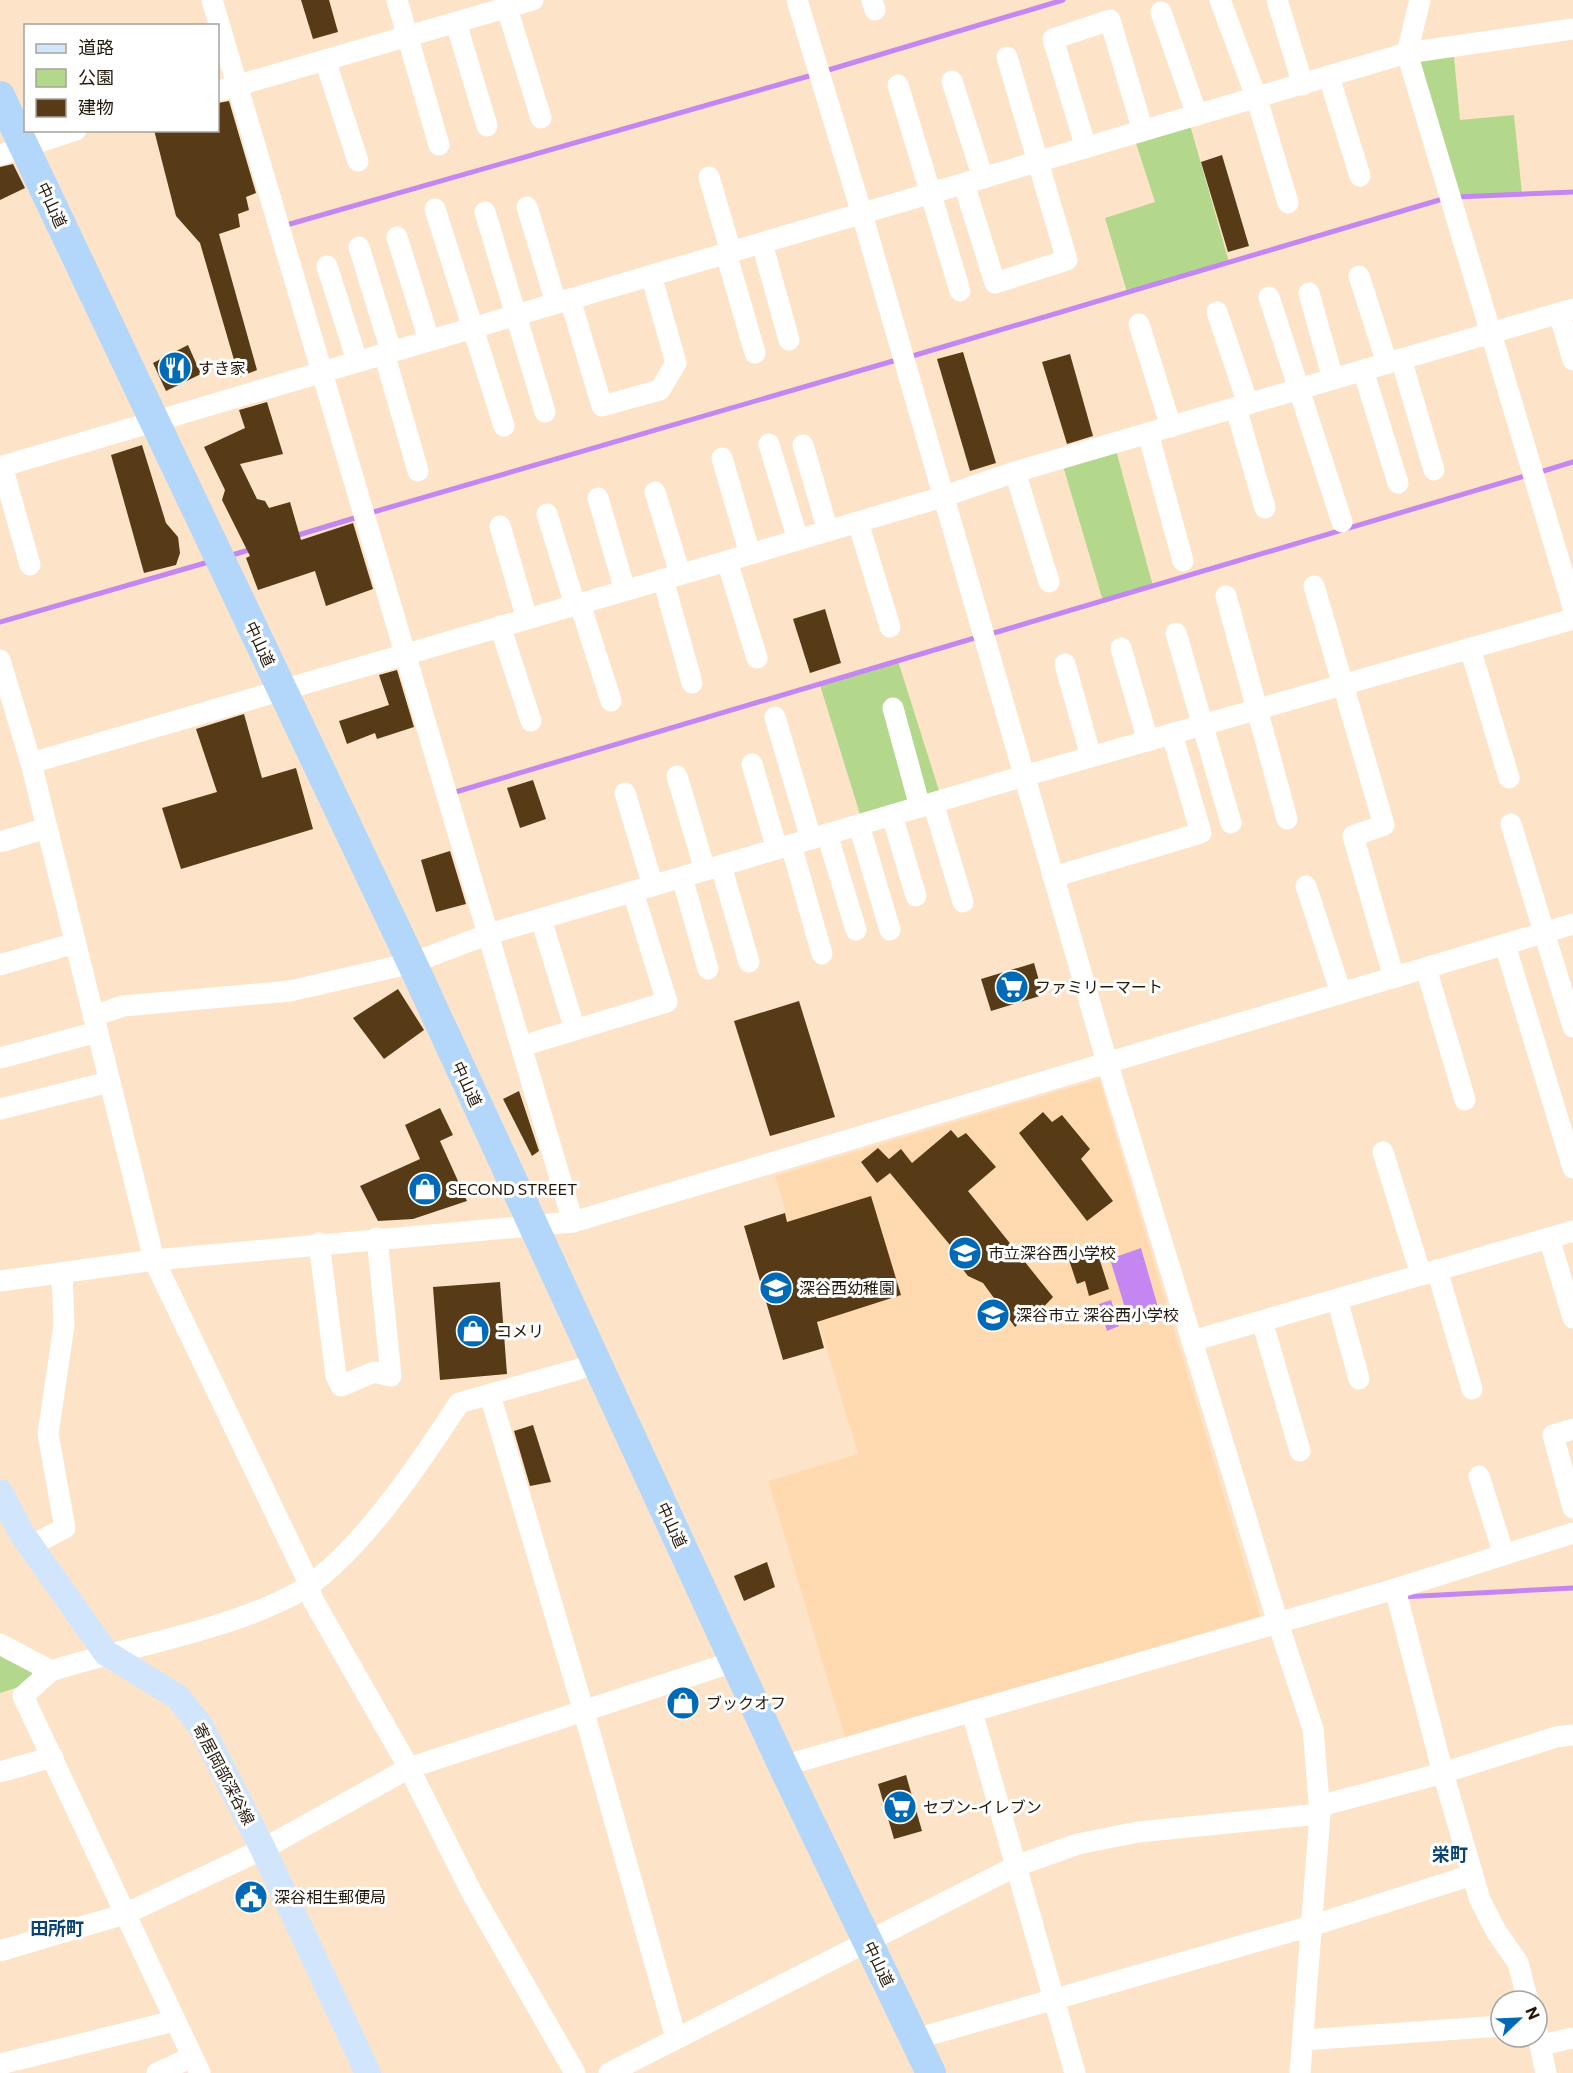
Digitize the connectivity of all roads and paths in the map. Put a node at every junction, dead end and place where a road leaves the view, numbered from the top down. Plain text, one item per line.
1 (212, 0) edge
2 (397, 0) edge
3 (533, 0) edge
4 (797, 0) edge
5 (1220, 0) edge
6 (1277, 0) edge
7 (1420, 0) edge
8 (507, 8) junction
9 (1161, 12) dead end
10 (456, 23) junction
11 (216, 24) edge
12 (1573, 28) edge
13 (409, 37) junction
14 (219, 41) edge
15 (1407, 53) junction
16 (1007, 57) dead end
17 (325, 60) junction
18 (1329, 77) junction
19 (952, 81) dead end
20 (898, 85) dead end
21 (1303, 85) junction
22 (227, 88) edge
23 (0, 96) edge
24 (1257, 99) junction
25 (1197, 115) junction
26 (541, 118) dead end
27 (487, 126) dead end
28 (1143, 131) junction
29 (70, 132) edge
30 (439, 145) dead end
31 (1086, 148) junction
32 (12, 150) edge
33 (358, 161) dead end
34 (1038, 162) junction
35 (1360, 176) dead end
36 (709, 177) dead end
37 (974, 181) junction
38 (932, 193) junction
39 (1288, 202) dead end
40 (527, 207) dead end
41 (435, 209) dead end
42 (486, 212) dead end
43 (862, 214) junction
44 (397, 237) dead end
45 (762, 243) junction
46 (359, 247) dead end
47 (729, 253) junction
48 (327, 266) dead end
49 (651, 275) junction
50 (1359, 276) dead end
51 (960, 291) dead end
52 (1309, 293) dead end
53 (1269, 297) dead end
54 (563, 301) junction
55 (1566, 311) edge
56 (1217, 312) dead end
57 (516, 315) junction
58 (1139, 324) dead end
59 (472, 327) junction
60 (1490, 333) junction
61 (429, 340) junction
62 (789, 340) dead end
63 (388, 352) junction
64 (755, 353) dead end
65 (1573, 360) edge
66 (357, 361) junction
67 (1394, 361) junction
68 (1363, 370) junction
69 (323, 371) junction
70 (1334, 379) junction
71 (1298, 390) junction
72 (1242, 406) junction
73 (545, 412) dead end
74 (154, 422) junction
75 (504, 426) dead end
76 (1171, 427) junction
77 (1148, 433) junction
78 (769, 444) dead end
79 (803, 445) dead end
80 (722, 458) dead end
81 (1, 466) edge
82 (1434, 470) dead end
83 (418, 471) dead end
84 (1015, 472) junction
85 (1398, 483) dead end
86 (655, 492) dead end
87 (942, 497) junction
88 (597, 498) dead end
89 (1265, 508) dead end
90 (547, 514) dead end
91 (858, 522) junction
92 (1342, 522) dead end
93 (501, 526) dead end
94 (828, 531) junction
95 (798, 540) junction
96 (750, 554) junction
97 (728, 561) junction
98 (1183, 561) dead end
99 (30, 565) dead end
100 (672, 576) junction
101 (1049, 582) dead end
102 (1314, 586) dead end
103 (625, 590) junction
104 (1226, 596) dead end
105 (577, 604) junction
106 (1573, 607) edge
107 (527, 619) junction
108 (1573, 619) edge
109 (500, 626) junction
110 (890, 627) dead end
111 (1176, 633) dead end
112 (1121, 648) dead end
113 (1470, 648) junction
114 (407, 654) junction
115 (757, 658) dead end
116 (1065, 664) dead end
117 (2, 674) edge
118 (692, 683) dead end
119 (1343, 685) junction
120 (281, 689) junction
121 (611, 701) dead end
122 (893, 708) dead end
123 (1257, 709) junction
124 (775, 717) dead end
125 (531, 722) dead end
126 (1202, 725) junction
127 (1172, 734) junction
128 (1148, 741) junction
129 (1091, 757) junction
130 (31, 763) junction
131 (752, 764) dead end
132 (677, 776) dead end
133 (1024, 776) junction
134 (1509, 778) dead end
135 (625, 793) dead end
136 (927, 805) junction
137 (892, 815) junction
138 (1287, 819) dead end
139 (1232, 823) dead end
140 (1511, 824) dead end
141 (859, 825) junction
142 (47, 828) junction
143 (819, 837) junction
144 (0, 842) edge
145 (784, 847) junction
146 (713, 868) junction
147 (682, 877) junction
148 (1053, 877) junction
149 (653, 886) junction
150 (1306, 886) dead end
151 (633, 892) junction
152 (916, 896) dead end
153 (963, 902) dead end
154 (541, 919) junction
155 (1573, 924) edge
156 (856, 930) dead end
157 (890, 930) dead end
158 (1543, 933) junction
159 (489, 934) junction
160 (75, 943) junction
161 (1505, 945) junction
162 (822, 954) dead end
163 (749, 962) dead end
164 (412, 963) junction
165 (0, 965) edge
166 (708, 969) dead end
167 (1425, 969) junction
168 (1394, 978) junction
169 (1341, 993) junction
170 (95, 1024) junction
171 (1573, 1027) edge
172 (575, 1030) junction
173 (522, 1046) junction
174 (0, 1058) edge
175 (1107, 1062) junction
176 (110, 1082) junction
177 (1464, 1100) dead end
178 (0, 1109) edge
179 (1383, 1152) dead end
180 (1573, 1168) edge
181 (573, 1222) junction
182 (533, 1226) junction
183 (1573, 1231) edge
184 (377, 1238) junction
185 (1549, 1238) junction
186 (319, 1244) junction
187 (154, 1260) junction
188 (62, 1273) junction
189 (1429, 1273) junction
190 (0, 1281) edge
191 (1337, 1299) junction
192 (1573, 1318) edge
193 (1262, 1321) junction
194 (1192, 1341) junction
195 (597, 1364) junction
196 (1359, 1379) dead end
197 (1472, 1389) dead end
198 (490, 1395) junction
199 (1573, 1429) edge
200 (1300, 1451) dead end
201 (1479, 1476) dead end
202 (0, 1492) edge
203 (1573, 1508) edge
204 (1573, 1533) edge
205 (30, 1546) junction
206 (1503, 1555) junction
207 (308, 1585) junction
208 (1395, 1589) junction
209 (1278, 1623) junction
210 (0, 1644) edge
211 (106, 1653) junction
212 (736, 1661) junction
213 (51, 1671) junction
214 (583, 1709) junction
215 (972, 1712) junction
216 (1573, 1735) edge
217 (53, 1757) junction
218 (783, 1766) junction
219 (410, 1768) junction
220 (0, 1772) edge
221 (1443, 1773) junction
222 (1320, 1810) junction
223 (264, 1849) junction
224 (1016, 1866) junction
225 (1472, 1875) junction
226 (125, 1914) junction
227 (1314, 1925) junction
228 (868, 1940) junction
229 (0, 1951) edge
230 (1525, 1989) edge
231 (1053, 1999) junction
232 (174, 2021) junction
233 (1489, 2027) edge
234 (676, 2038) junction
235 (1573, 2038) edge
236 (915, 2039) junction
237 (1549, 2039) edge
238 (1303, 2040) junction
239 (1541, 2049) edge
240 (0, 2064) edge
241 (196, 2065) edge
242 (157, 2073) edge
243 (368, 2073) edge
244 (575, 2073) edge
245 (609, 2073) edge
246 (931, 2073) edge
247 (1075, 2073) edge
248 (1300, 2073) edge
249 (1546, 2073) edge

1 - 11 street
2 - 13 street
3 - 8 street
4 - 43 street
5 - 24 street
6 - 21 street
7 - 15 street
8 - 10 street
8 - 26 street
9 - 25 street
10 - 13 street
10 - 27 street
12 - 15 street
13 - 17 street
13 - 30 street
14 - 22 street
15 - 18 street
15 - 60 street
16 - 34 street
17 - 22 street
17 - 33 street
18 - 21 street
18 - 35 street
19 - 37 street
20 - 38 street
21 - 24 street
22 - 69 street
23 - 32 highway, 中山道
24 - 25 street
24 - 39 street
25 - 28 street
28 - 31 street
28 - 31 street
29 - 32 street
31 - 34 street
32 - 74 highway, 中山道
34 - 37 street
34 - 37 street
36 - 47 street
37 - 38 street
38 - 43 street
38 - 51 street
40 - 54 street
41 - 59 street
42 - 57 street
43 - 45 street
43 - 87 street
44 - 61 street
45 - 47 street
45 - 62 street
46 - 63 street
47 - 49 street
47 - 64 street
48 - 66 street
49 - 54 street
49 - 54 street
50 - 67 street
52 - 70 street
53 - 71 street
54 - 57 street
55 - 60 street
55 - 65 street
56 - 72 street
57 - 59 street
57 - 73 street
58 - 76 street
59 - 61 street
59 - 75 street
60 - 67 street
60 - 106 street
61 - 63 street
63 - 66 street
63 - 83 street
66 - 69 street
67 - 68 street
67 - 82 street
68 - 70 street
68 - 85 street
69 - 74 street
69 - 114 street
70 - 71 street
71 - 72 street
71 - 92 street
72 - 76 street
72 - 89 street
74 - 81 street
74 - 120 highway, 中山道
76 - 77 street
77 - 84 street
77 - 98 street
78 - 95 street
79 - 94 street
80 - 96 street
81 - 99 street
84 - 87 street
84 - 101 street
86 - 100 street
87 - 91 street
87 - 133 street
88 - 103 street
90 - 105 street
91 - 94 street
91 - 110 street
93 - 107 street
94 - 95 street
95 - 96 street
96 - 97 street
97 - 100 street
97 - 115 street
100 - 103 street
100 - 118 street
102 - 119 street
103 - 105 street
104 - 123 street
105 - 107 street
105 - 121 street
107 - 109 street
108 - 113 street
109 - 114 street
109 - 125 street
111 - 126 street
112 - 128 street
113 - 119 street
113 - 134 street
114 - 120 street
114 - 159 street
116 - 129 street
117 - 130 street
119 - 123 street
119 - 168 street
120 - 130 street
120 - 164 highway, 中山道
122 - 136 street
123 - 126 street
123 - 138 street
124 - 143 street
126 - 127 street
126 - 139 street
127 - 128 street
127 - 148 street
128 - 129 street
129 - 133 street
130 - 142 street
131 - 145 street
132 - 146 street
133 - 136 street
133 - 148 street
135 - 149 street
136 - 137 street
136 - 153 street
137 - 141 street
137 - 152 street
140 - 158 street
141 - 143 street
141 - 157 street
142 - 144 street
142 - 160 street
143 - 145 street
143 - 156 street
145 - 146 street
145 - 162 street
146 - 147 street
146 - 163 street
147 - 149 street
147 - 166 street
148 - 175 street
149 - 151 street
150 - 169 street
151 - 154 street
151 - 172 street
154 - 159 street
154 - 172 street
155 - 158 street
158 - 161 street
158 - 171 street
159 - 164 street
159 - 173 street
160 - 165 street
160 - 170 street
161 - 167 street
161 - 180 street
164 - 170 street
164 - 182 highway, 中山道
167 - 168 street
167 - 177 street
168 - 169 street
169 - 175 street
170 - 174 street
170 - 176 street
172 - 173 street
173 - 181 street
175 - 181 street
175 - 194 street
176 - 178 street
176 - 187 street
179 - 189 street
181 - 182 street
182 - 184 street
182 - 195 highway, 中山道
183 - 185 street
184 - 186 street
184 - 186 street
185 - 189 street
185 - 192 street
186 - 187 street
187 - 188 street
187 - 207 street
188 - 190 street
188 - 205 street
189 - 191 street
189 - 197 street
191 - 193 street
191 - 196 street
193 - 194 street
193 - 200 street
194 - 209 street
195 - 198 street
195 - 212 highway, 中山道
198 - 207 street
198 - 214 street
199 - 203 street
201 - 206 street
202 - 205 main road, 寄居岡部深谷線
204 - 206 street
205 - 211 main road, 寄居岡部深谷線
206 - 208 street
207 - 211 street
207 - 219 street
208 - 209 street
208 - 221 street
209 - 215 street
209 - 222 street
210 - 213 street
211 - 213 street
211 - 223 main road, 寄居岡部深谷線
212 - 214 street
212 - 218 highway, 中山道
213 - 217 street
214 - 219 street
214 - 234 street
215 - 218 street
215 - 224 street
216 - 221 street
217 - 220 street
217 - 226 street
218 - 228 highway, 中山道
219 - 223 street
219 - 244 street
221 - 222 street
221 - 225 street
222 - 224 street
222 - 227 street
223 - 226 street
223 - 243 main road, 寄居岡部深谷線
224 - 228 street
224 - 231 street
225 - 227 street
225 - 230 street
226 - 229 street
226 - 232 street
227 - 231 street
227 - 238 street
228 - 234 street
228 - 236 highway, 中山道
231 - 236 street
231 - 247 street
232 - 240 street
232 - 241 street
233 - 238 street
234 - 245 street
235 - 237 street
236 - 246 highway, 中山道
238 - 248 street
239 - 249 street
241 - 242 street

